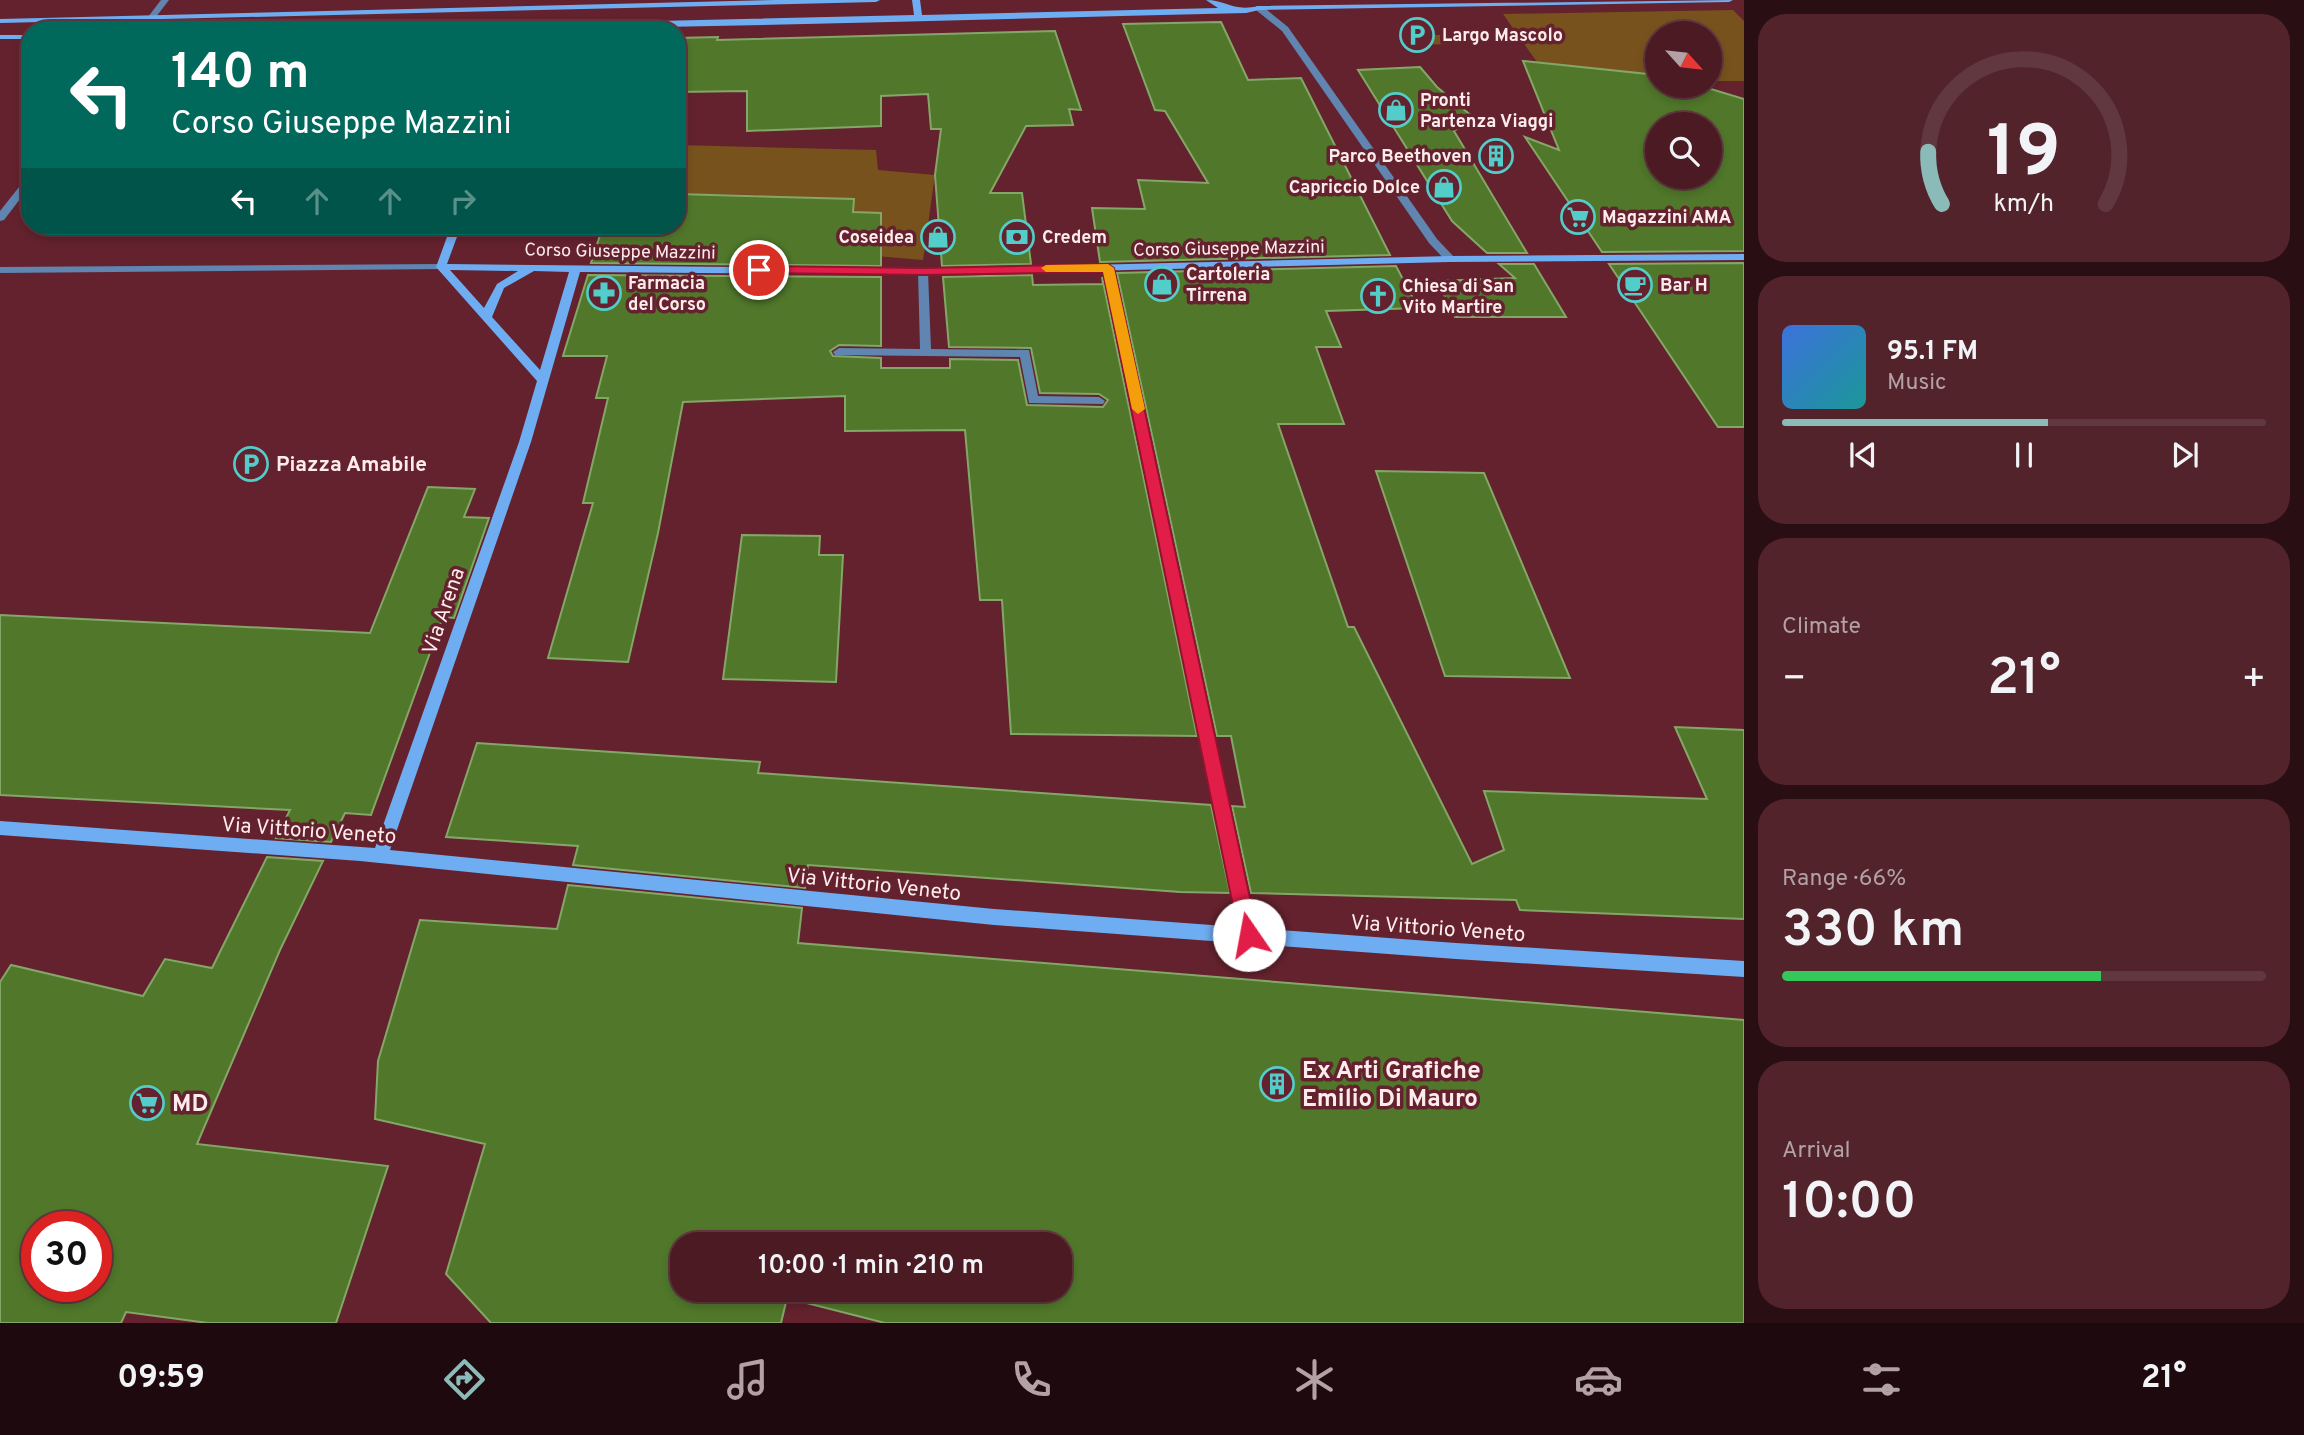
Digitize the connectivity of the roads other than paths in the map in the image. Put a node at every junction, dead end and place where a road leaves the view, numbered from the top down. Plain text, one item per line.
1 (165, 0) edge
2 (876, 0) edge
3 (916, 0) edge
4 (1210, 0) edge
5 (1266, 0) edge
6 (1729, 0) edge
7 (756, 3) junction
8 (1393, 3) edge
9 (538, 4) edge
10 (1259, 8) junction
11 (1289, 8) junction
12 (1233, 10) junction
13 (919, 18) junction
14 (149, 19) junction
15 (754, 20) junction
16 (0, 21) edge
17 (532, 21) edge
18 (686, 22) edge
19 (1285, 29) junction
20 (0, 37) edge
21 (21, 37) edge
22 (21, 191) edge
23 (0, 218) edge
24 (452, 235) edge
25 (1744, 257) edge
26 (1450, 259) junction
27 (440, 267) junction
28 (537, 267) junction
29 (576, 267) junction
30 (1108, 268) junction
31 (0, 270) edge
32 (923, 272) junction
33 (486, 316) junction
34 (839, 352) dead end
35 (926, 353) junction
36 (542, 379) junction
37 (1099, 401) dead end
38 (0, 828) edge
39 (380, 856) junction
40 (1249, 935) junction
41 (1744, 969) edge

1 - 14 street
2 - 7 street
3 - 13 street
4 - 12 street
5 - 10 street
6 - 8 street
7 - 9 street
7 - 15 street
8 - 11 street
9 - 14 street
9 - 17 street
10 - 11 street
10 - 12 street
10 - 19 street
11 - 19 street
12 - 13 street
13 - 15 street
14 - 16 street
15 - 18 street
19 - 26 street
20 - 21 street
22 - 23 street
24 - 27 street
25 - 26 street, Corso Giuseppe Mazzini
26 - 30 street, Corso Giuseppe Mazzini
27 - 28 street, Corso Giuseppe Mazzini
27 - 31 street, Corso Giuseppe Mazzini
27 - 33 street
28 - 29 street, Corso Giuseppe Mazzini
28 - 33 street
29 - 32 street, Corso Giuseppe Mazzini
29 - 36 street, Via Arena
30 - 32 street, Corso Giuseppe Mazzini
30 - 40 street
32 - 35 street
33 - 36 street
34 - 35 street
35 - 37 street
36 - 39 street, Via Arena
38 - 39 street, Via Vittorio Veneto
39 - 40 street, Via Vittorio Veneto
40 - 41 street, Via Vittorio Veneto

